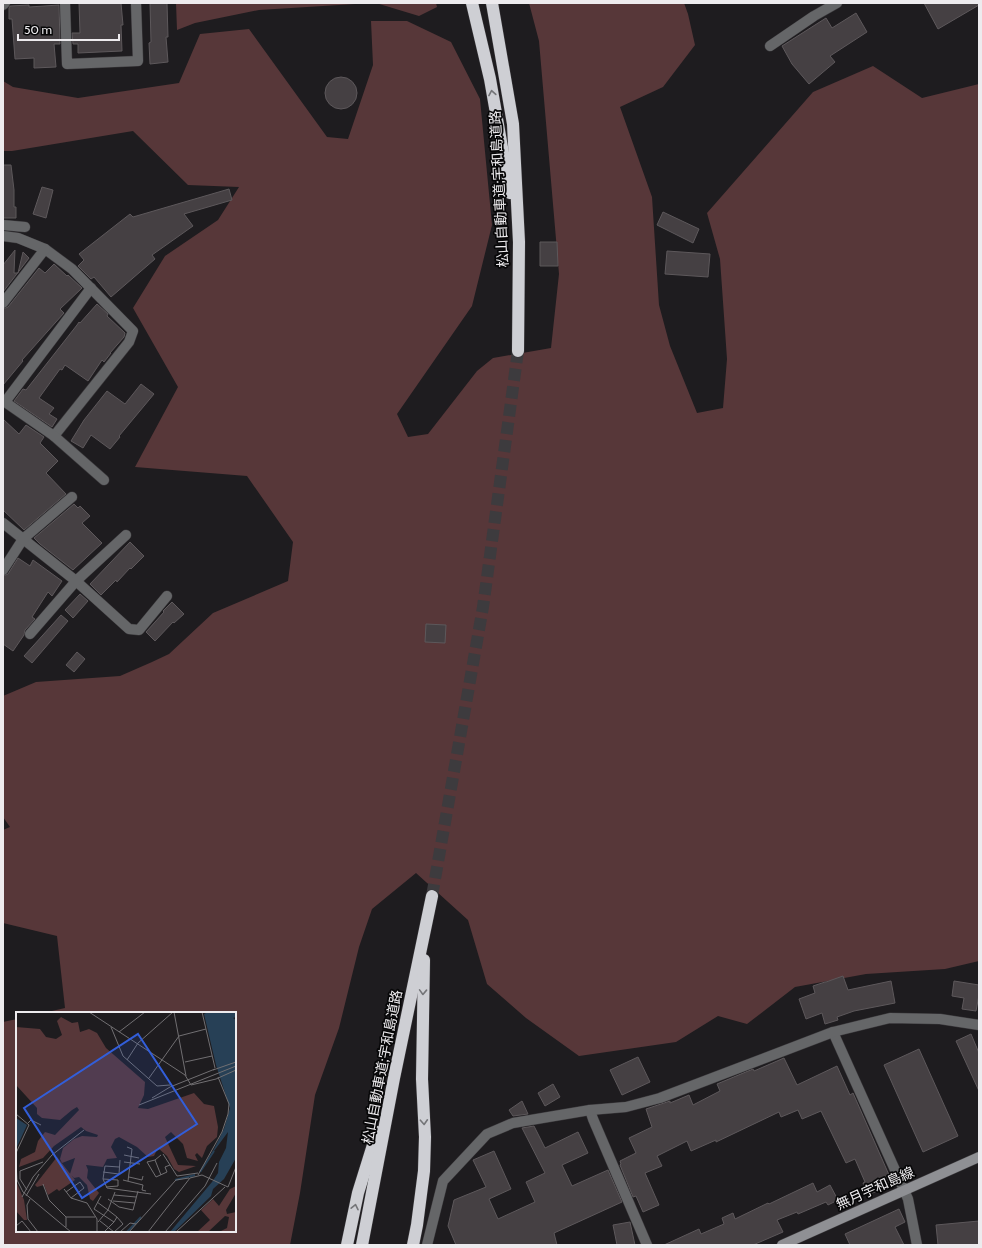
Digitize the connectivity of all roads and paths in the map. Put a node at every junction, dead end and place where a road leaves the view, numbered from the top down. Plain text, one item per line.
1 (5, 3) edge
2 (65, 3) edge
3 (136, 3) edge
4 (472, 3) edge
5 (492, 3) edge
6 (837, 3) edge
7 (3, 5) edge
8 (770, 46) dead end
9 (3, 225) edge
10 (25, 227) dead end
11 (3, 236) edge
12 (519, 242) junction
13 (45, 249) junction
14 (91, 288) junction
15 (3, 303) edge
16 (518, 351) tunnel mouth
17 (54, 436) junction
18 (104, 480) dead end
19 (72, 497) dead end
20 (3, 523) edge
21 (126, 535) dead end
22 (23, 539) junction
23 (3, 570) edge
24 (76, 581) junction
25 (167, 596) dead end
26 (30, 634) dead end
27 (432, 896) tunnel mouth
28 (426, 925) junction
29 (979, 1025) edge
30 (833, 1032) junction
31 (394, 1078) junction
32 (590, 1110) junction
33 (979, 1157) edge
34 (904, 1190) junction
35 (347, 1245) edge
36 (362, 1245) edge
37 (413, 1245) edge
38 (427, 1245) edge
39 (647, 1245) edge
40 (782, 1245) edge
41 (917, 1245) edge

1 - 7 street
2 - 3 street
12 -> 4 highway
5 - 12 highway, 松山自動車道;宇和島道路
6 - 8 street
9 - 10 street
11 - 13 street
12 - 16 highway, 松山自動車道;宇和島道路
13 - 14 street
13 - 15 street
14 - 17 street
14 - 17 street
17 - 18 street
19 - 22 street
20 - 22 street
21 - 24 street
22 - 23 street
22 - 24 street
24 - 25 street
24 - 26 street
27 - 28 highway, 松山自動車道;宇和島道路
28 - 31 highway, 松山自動車道;宇和島道路
28 -> 37 highway
29 - 30 street
30 - 32 street
30 - 34 street
35 -> 31 highway
31 - 36 highway, 松山自動車道;宇和島道路
32 - 38 street
32 - 39 street
33 - 34 main road, 無月宇和島線
34 - 40 main road, 無月宇和島線
34 - 41 street

